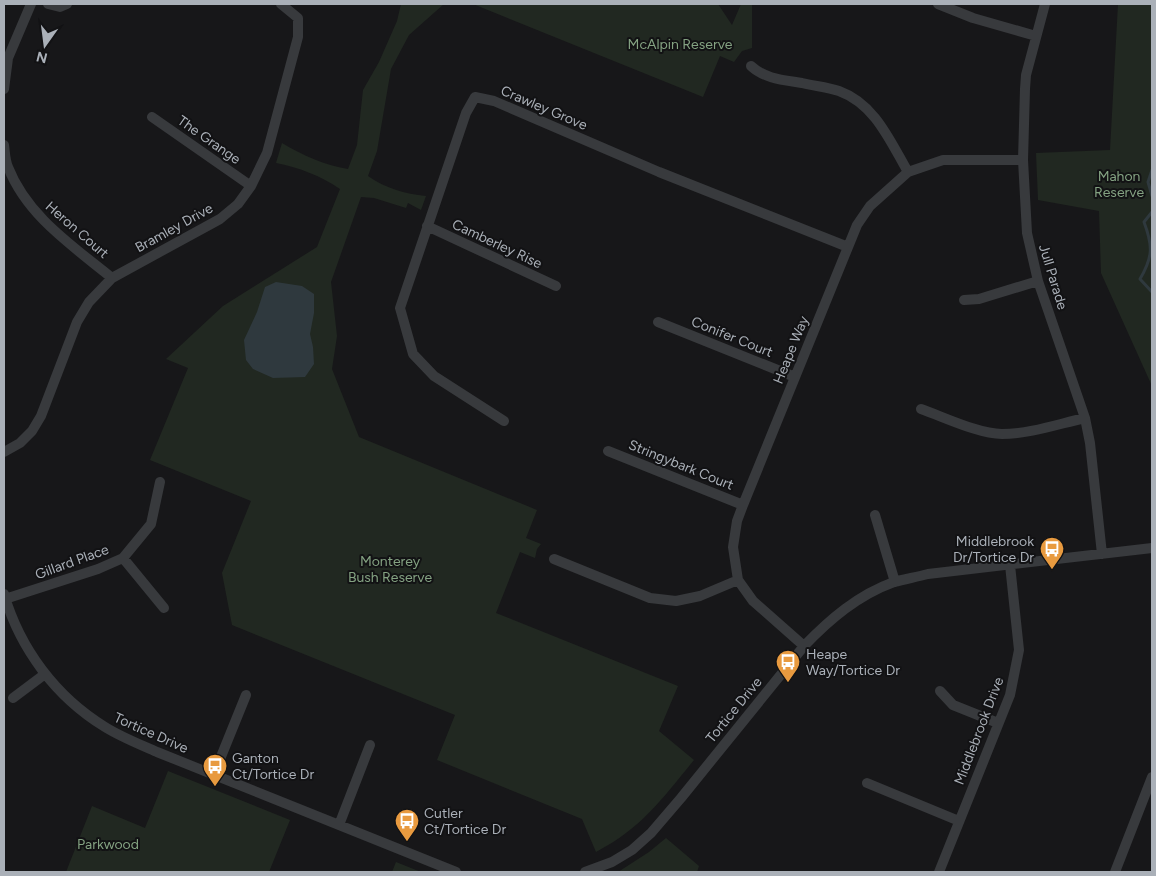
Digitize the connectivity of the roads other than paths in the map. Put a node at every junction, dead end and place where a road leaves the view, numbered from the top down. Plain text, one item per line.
1 (31, 4) edge
2 (48, 4) edge
3 (67, 4) edge
4 (281, 4) edge
5 (938, 4) edge
6 (1045, 4) edge
7 (1036, 36) junction
8 (751, 66) dead end
9 (4, 89) edge
10 (152, 117) dead end
11 (4, 145) edge
12 (1023, 160) junction
13 (6, 167) edge
14 (908, 172) junction
15 (251, 186) junction
16 (427, 226) junction
17 (848, 247) junction
18 (112, 278) junction
19 (1038, 281) junction
20 (556, 286) dead end
21 (964, 300) dead end
22 (658, 322) dead end
23 (795, 377) junction
24 (922, 409) dead end
25 (1085, 418) junction
26 (504, 421) dead end
27 (608, 451) dead end
28 (4, 452) edge
29 (160, 482) dead end
30 (742, 505) junction
31 (875, 515) dead end
32 (1152, 548) edge
33 (1102, 554) junction
34 (123, 558) junction
35 (554, 559) dead end
36 (1010, 565) junction
37 (738, 580) junction
38 (895, 582) junction
39 (4, 597) edge
40 (164, 608) dead end
41 (804, 646) junction
42 (45, 674) junction
43 (940, 691) dead end
44 (246, 695) dead end
45 (13, 698) dead end
46 (998, 723) junction
47 (370, 745) dead end
48 (214, 774) junction
49 (1152, 777) edge
50 (867, 783) dead end
51 (959, 821) junction
52 (339, 825) junction
53 (456, 872) edge
54 (585, 872) edge
55 (938, 872) edge
56 (1115, 872) edge

1 - 9 street
2 - 3 street
4 - 15 street, Bramley Drive
5 - 7 street
6 - 7 street, Jull Parade
7 - 12 street, Jull Parade
8 - 14 street
10 - 15 street, The Grange
11 - 13 street, Heron Court
12 - 14 street, Heape Way
12 - 19 street, Jull Parade
13 - 18 street, Heron Court
14 - 17 street, Heape Way
15 - 18 street, Bramley Drive
16 - 17 street, Crawley Grove
16 - 20 street, Camberley Rise
16 - 26 street, Crawley Grove
17 - 23 street, Heape Way
18 - 28 street, Bramley Drive
19 - 21 street
19 - 25 street, Jull Parade
22 - 23 street, Conifer Court
23 - 30 street, Heape Way
24 - 25 street
25 - 33 street, Jull Parade
27 - 30 street, Stringybark Court
29 - 34 street, Gillard Place
30 - 37 street, Heape Way
31 - 38 street
32 - 33 street, Tortice Drive
33 - 36 street, Tortice Drive
34 - 39 street, Gillard Place
34 - 40 street
35 - 37 street
36 - 38 street, Tortice Drive
36 - 46 street, Middlebrook Drive
37 - 41 street, Heape Way
38 - 41 street, Tortice Drive
39 - 42 street, Tortice Drive
41 - 54 street, Tortice Drive
42 - 45 street
42 - 48 street, Tortice Drive
43 - 46 street
44 - 48 street
46 - 51 street, Middlebrook Drive
47 - 52 street
48 - 52 street, Tortice Drive
49 - 56 street
50 - 51 street
51 - 55 street, Middlebrook Drive
52 - 53 street, Tortice Drive

